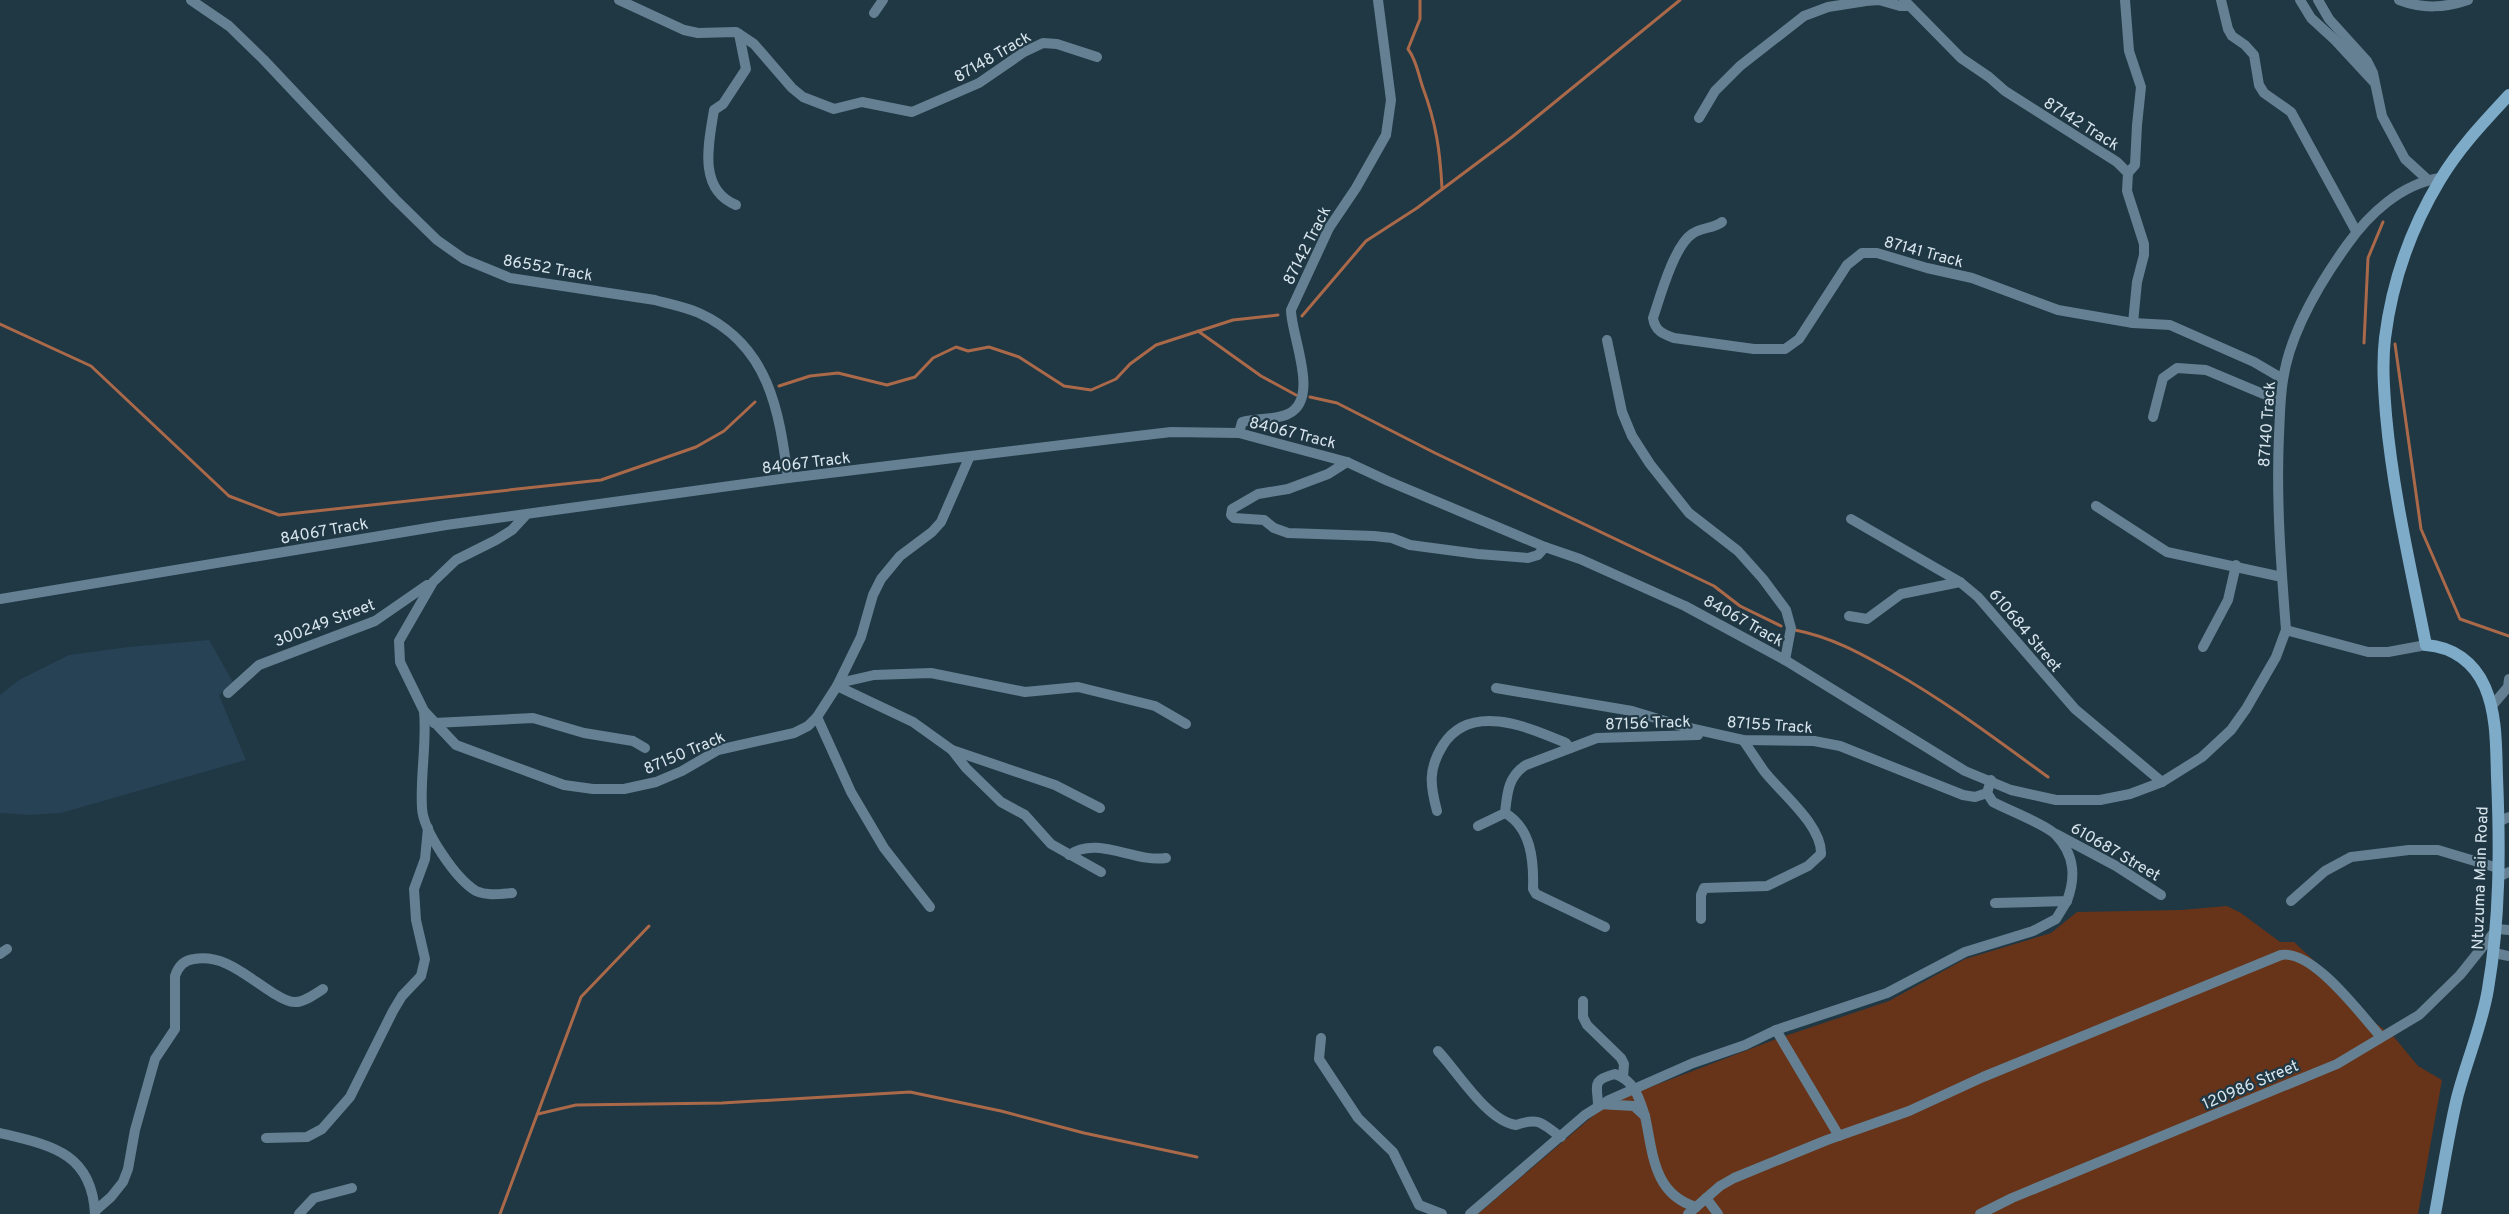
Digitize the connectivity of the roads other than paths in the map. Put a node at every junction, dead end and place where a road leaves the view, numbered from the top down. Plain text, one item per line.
1 (191, 0) edge
2 (619, 0) edge
3 (883, 0) edge
4 (1378, 0) edge
5 (2125, 0) edge
6 (2221, 0) edge
7 (2300, 0) edge
8 (2318, 0) edge
9 (2399, 0) edge
10 (2468, 0) edge
11 (1906, 3) edge
12 (874, 13) dead end
13 (739, 34) junction
14 (1097, 57) dead end
15 (2375, 84) junction
16 (2509, 95) edge
17 (1699, 118) dead end
18 (2127, 173) junction
19 (2434, 179) junction
20 (736, 204) dead end
21 (1722, 222) dead end
22 (2356, 231) junction
23 (2133, 323) junction
24 (1607, 340) dead end
25 (2283, 379) junction
26 (2280, 401) junction
27 (2153, 417) dead end
28 (1239, 433) junction
29 (969, 458) junction
30 (1347, 462) junction
31 (788, 478) junction
32 (2096, 506) dead end
33 (525, 516) junction
34 (1851, 519) dead end
35 (1545, 547) junction
36 (2236, 565) junction
37 (2282, 577) junction
38 (433, 582) junction
39 (1960, 582) junction
40 (0, 599) edge
41 (1849, 616) dead end
42 (2286, 630) junction
43 (2426, 645) junction
44 (2203, 647) dead end
45 (1785, 660) junction
46 (2509, 679) edge
47 (838, 685) junction
48 (1496, 688) dead end
49 (228, 693) dead end
50 (2491, 707) junction
51 (424, 711) junction
52 (817, 717) junction
53 (434, 723) junction
54 (1186, 724) dead end
55 (1716, 735) junction
56 (1743, 740) junction
57 (645, 748) dead end
58 (1570, 748) junction
59 (951, 750) junction
60 (1991, 780) junction
61 (2162, 782) junction
62 (1987, 793) junction
63 (1100, 808) dead end
64 (1437, 811) dead end
65 (1505, 813) junction
66 (2503, 820) edge
67 (1478, 826) dead end
68 (428, 828) junction
69 (2056, 834) junction
70 (1069, 855) junction
71 (1166, 858) dead end
72 (1101, 872) dead end
73 (2502, 872) edge
74 (512, 893) dead end
75 (2162, 895) dead end
76 (2067, 901) junction
77 (2291, 901) dead end
78 (1995, 903) dead end
79 (930, 906) dead end
80 (1701, 918) dead end
81 (1605, 927) dead end
82 (2503, 929) edge
83 (2493, 953) junction
84 (2509, 956) edge
85 (323, 989) dead end
86 (1582, 1001) dead end
87 (1776, 1030) junction
88 (2381, 1037) junction
89 (1321, 1038) dead end
90 (1438, 1051) dead end
91 (1623, 1077) junction
92 (1635, 1088) junction
93 (1600, 1105) junction
94 (1645, 1116) junction
95 (0, 1133) edge
96 (1839, 1136) junction
97 (1561, 1137) junction
98 (266, 1138) dead end
99 (352, 1188) dead end
100 (1706, 1198) junction
101 (1692, 1210) edge
102 (95, 1212) edge
103 (299, 1214) edge
104 (1442, 1214) edge
105 (1470, 1214) edge
106 (1718, 1214) edge
107 (1980, 1214) edge
108 (2434, 1214) edge

1 - 31 street, 86552 Track
2 - 13 street
3 - 12 street
4 - 28 street, 87142 Track
5 - 18 street
6 - 22 street
7 - 15 street
8 - 15 street
9 - 10 street
11 - 17 street
11 - 18 street, 87142 Track
13 - 14 street, 87148 Track
13 - 20 street
15 - 19 street
16 - 19 main road
18 - 23 street, 87142 Track
19 - 22 street, 87140 Track
19 - 43 main road
21 - 23 street, 87141 Track
22 - 25 street, 87140 Track
23 - 25 street, 87141 Track
24 - 45 street
25 - 26 street, 87140 Track
26 - 27 street
26 - 37 street, 87140 Track
28 - 29 street, 84067 Track
28 - 30 street, 84067 Track
29 - 31 street, 84067 Track
29 - 47 street, 87150 Track
30 - 35 street, 84067 Track
30 - 35 street
31 - 33 street, 84067 Track
32 - 36 street
33 - 38 street, 87150 Track
33 - 40 street, 84067 Track
34 - 39 street, 610684 Street
35 - 45 street, 84067 Track
36 - 37 street
36 - 44 street
37 - 42 street, 87140 Track
38 - 49 street, 300249 Street
38 - 51 street, 87150 Track
39 - 41 street
39 - 61 street, 610684 Street
42 - 43 street
42 - 61 street, 84067 Track
43 - 50 main road, Ntuzuma Main Road
45 - 60 street, 84067 Track
46 - 50 street
47 - 52 street, 87150 Track
47 - 54 street
47 - 59 street
48 - 55 street, 87155 Track
50 - 66 main road, Ntuzuma Main Road
51 - 53 street, 87150 Track
51 - 68 street
52 - 53 street, 87150 Track
52 - 79 street
53 - 57 street
55 - 56 street, 87155 Track
55 - 58 street, 87156 Track
56 - 62 street, 87155 Track
56 - 80 street
58 - 64 street
58 - 65 street, 87156 Track
59 - 63 street
59 - 70 street
60 - 61 street, 84067 Track
60 - 62 street
62 - 69 street, 610687 Street
65 - 67 street
65 - 81 street
66 - 73 main road, Ntuzuma Main Road
68 - 74 street
68 - 98 street
69 - 75 street, 610687 Street
69 - 76 street
70 - 71 street
70 - 72 street
73 - 77 street
73 - 82 main road, Ntuzuma Main Road
76 - 78 street
76 - 87 street
82 - 83 main road, Ntuzuma Main Road
82 - 88 street, 120986 Street
83 - 84 street
83 - 108 main road, Ntuzuma Main Road
85 - 102 street
86 - 91 street
87 - 92 street
87 - 96 street
88 - 96 street
88 - 107 street, 120986 Street
89 - 104 street
90 - 97 street
91 - 92 street
91 - 93 street
92 - 93 street
92 - 94 street
93 - 94 street
93 - 97 street
94 - 101 street
95 - 102 street
96 - 100 street
97 - 105 street
99 - 103 street
100 - 101 street
100 - 106 street

